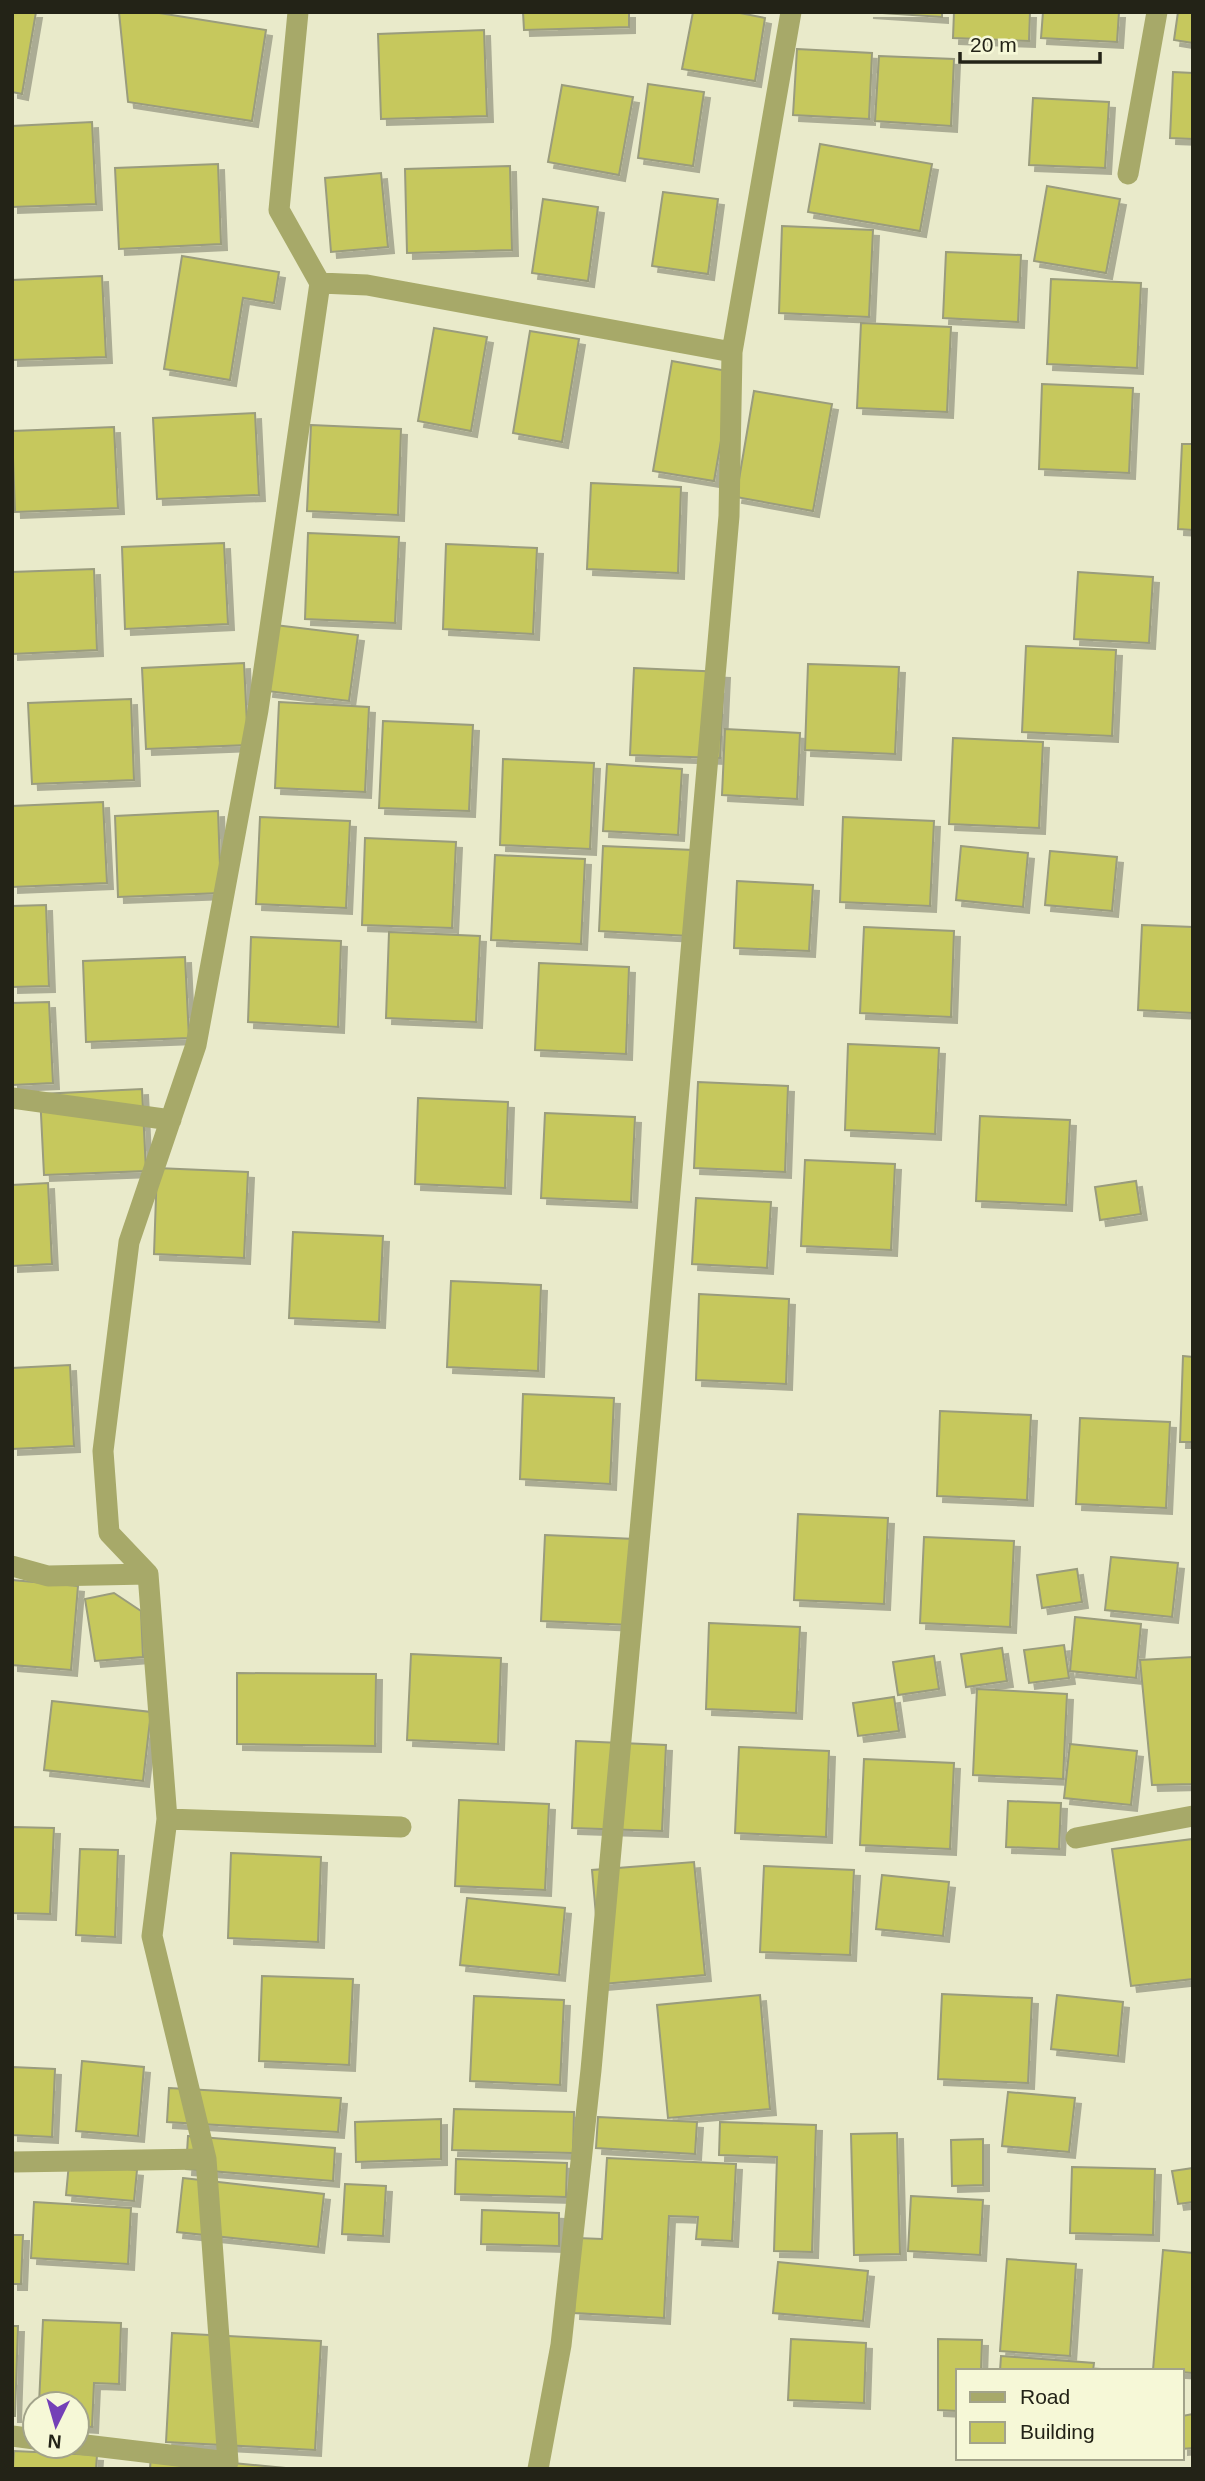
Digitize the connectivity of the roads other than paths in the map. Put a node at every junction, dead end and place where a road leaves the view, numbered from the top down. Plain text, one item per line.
1 (298, 12) edge
2 (791, 12) edge
3 (1157, 12) edge
4 (1128, 174) dead end
5 (320, 283) junction
6 (732, 352) junction
7 (12, 1098) edge
8 (171, 1120) junction
9 (12, 1566) edge
10 (148, 1574) junction
11 (1193, 1816) edge
12 (167, 1819) junction
13 (401, 1827) dead end
14 (1076, 1838) dead end
15 (206, 2159) junction
16 (12, 2162) edge
17 (91, 2446) edge
18 (227, 2465) edge
19 (538, 2469) edge

1 - 5 street
2 - 6 street
3 - 4 street
5 - 6 street
5 - 8 street
6 - 19 street
7 - 8 street
8 - 10 street
9 - 10 street
10 - 12 street
11 - 14 street
12 - 13 street
12 - 15 street
15 - 16 street
15 - 18 street
17 - 18 street

